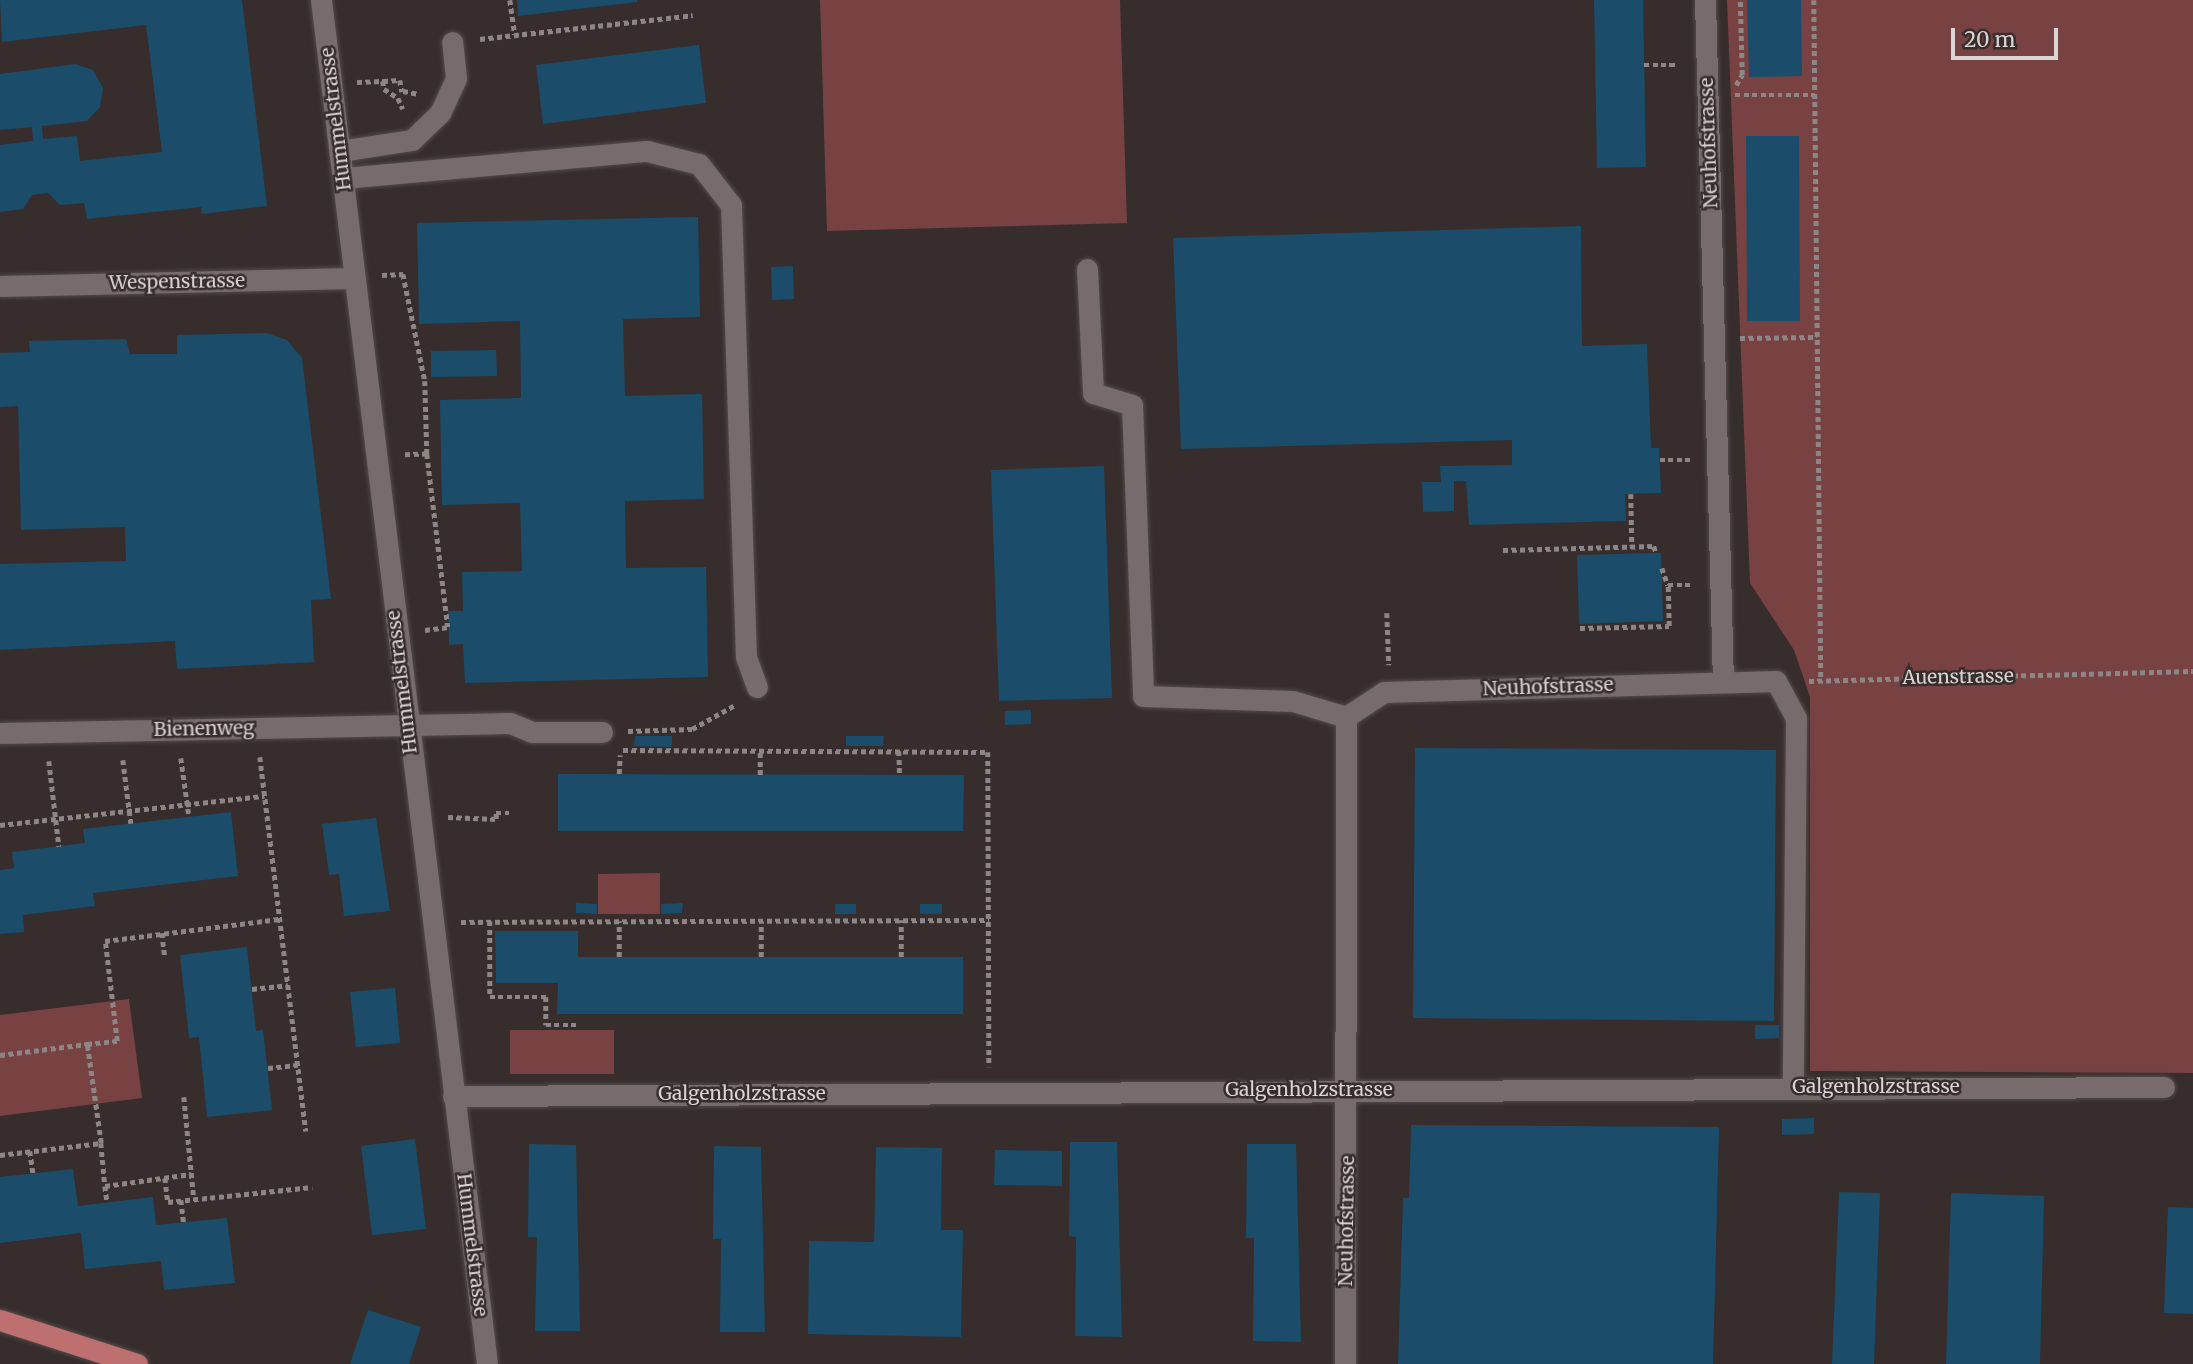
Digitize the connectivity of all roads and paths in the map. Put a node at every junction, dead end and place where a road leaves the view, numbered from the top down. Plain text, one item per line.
1 (321, 0) edge
2 (510, 0) edge
3 (1705, 0) edge
4 (1740, 0) edge
5 (1814, 0) edge
6 (693, 15) dead end
7 (515, 35) junction
8 (452, 42) joint
9 (383, 81) junction
10 (332, 85) junction
11 (1815, 95) junction
12 (398, 98) junction
13 (412, 140) junction
14 (340, 152) junction
15 (343, 178) junction
16 (1087, 269) dead end
17 (353, 278) junction
18 (0, 286) edge
19 (1817, 337) junction
20 (1736, 338) dead end
21 (427, 454) junction
22 (376, 457) junction
23 (1696, 459) dead end
24 (1660, 460) dead end
25 (1631, 494) dead end
26 (1632, 546) junction
27 (1503, 550) dead end
28 (1656, 553) dead end
29 (1662, 568) dead end
30 (1699, 584) dead end
31 (1668, 585) junction
32 (1387, 613) dead end
33 (448, 627) dead end
34 (1580, 628) dead end
35 (1389, 666) dead end
36 (2193, 671) edge
37 (1821, 680) junction
38 (1776, 681) junction
39 (1723, 682) junction
40 (757, 687) dead end
41 (739, 704) dead end
42 (1346, 717) junction
43 (408, 725) junction
44 (256, 728) junction
45 (177, 730) junction
46 (118, 731) junction
47 (45, 732) junction
48 (602, 732) junction
49 (0, 733) edge
50 (620, 750) junction
51 (760, 751) junction
52 (899, 751) junction
53 (619, 774) dead end
54 (760, 775) dead end
55 (900, 775) dead end
56 (264, 796) junction
57 (187, 804) junction
58 (129, 810) junction
59 (512, 813) dead end
60 (189, 816) dead end
61 (419, 817) junction
62 (55, 819) junction
63 (131, 823) dead end
64 (0, 825) edge
65 (59, 846) dead end
66 (279, 919) junction
67 (901, 920) junction
68 (989, 920) junction
69 (490, 921) junction
70 (620, 921) junction
71 (761, 921) junction
72 (467, 922) dead end
73 (162, 933) junction
74 (619, 957) dead end
75 (761, 957) dead end
76 (901, 957) dead end
77 (166, 958) dead end
78 (288, 985) junction
79 (252, 989) dead end
80 (579, 1025) dead end
81 (87, 1044) junction
82 (0, 1055) edge
83 (298, 1065) junction
84 (268, 1068) dead end
85 (1793, 1087) junction
86 (2164, 1087) dead end
87 (1349, 1090) junction
88 (989, 1093) junction
89 (453, 1096) junction
90 (184, 1097) dead end
91 (306, 1131) dead end
92 (101, 1143) junction
93 (30, 1152) junction
94 (0, 1155) edge
95 (33, 1173) dead end
96 (191, 1174) junction
97 (165, 1178) junction
98 (105, 1186) junction
99 (312, 1186) dead end
100 (194, 1199) junction
101 (181, 1200) junction
102 (107, 1201) dead end
103 (184, 1223) dead end
104 (0, 1320) edge
105 (137, 1364) edge
106 (487, 1364) edge
107 (1345, 1364) edge

1 - 10 street, Hummelstrasse
2 - 7 path
3 - 39 street, Neuhofstrasse
4 - 11 path
5 - 11 path
6 - 7 path
7 - 8 path
8 - 13 street
9 - 10 path
9 - 12 path
9 - 12 path
10 - 14 street, Hummelstrasse
11 - 19 path
12 - 13 path
13 - 14 street
14 - 15 street, Hummelstrasse
15 - 17 street, Hummelstrasse
15 - 40 street
16 - 42 street
17 - 18 street, Wespenstrasse
17 - 21 path
17 - 22 street, Hummelstrasse
19 - 20 path
19 - 37 path
21 - 22 path
21 - 33 path
22 - 43 street, Hummelstrasse
23 - 24 path
25 - 26 path
26 - 27 path
26 - 28 path
29 - 31 path
30 - 31 path
31 - 34 path
32 - 35 path
36 - 37 path, Auenstrasse
37 - 38 path, Auenstrasse
38 - 39 street
38 - 85 street
39 - 42 street, Neuhofstrasse
41 - 48 path
42 - 87 street, Neuhofstrasse
43 - 44 street, Bienenweg
43 - 48 street, Bienenweg
43 - 61 street, Hummelstrasse
44 - 45 street, Bienenweg
44 - 56 path
45 - 46 street, Bienenweg
45 - 57 path
46 - 47 street, Bienenweg
46 - 58 path
47 - 49 street, Bienenweg
47 - 62 path
48 - 50 path
50 - 51 path
50 - 53 path
51 - 52 path
51 - 54 path
52 - 55 path
52 - 68 path
56 - 57 path
56 - 66 path
57 - 58 path
57 - 60 path
58 - 62 path
58 - 63 path
59 - 61 path
61 - 89 street, Hummelstrasse
62 - 64 path
62 - 65 path
66 - 73 path
66 - 78 path
67 - 68 path
67 - 71 path
67 - 76 path
68 - 88 path
69 - 70 path
69 - 72 path
69 - 80 path
70 - 71 path
70 - 74 path
71 - 75 path
73 - 77 path
73 - 81 path
78 - 79 path
78 - 83 path
81 - 82 path
81 - 92 path
83 - 84 path
83 - 91 path
85 - 86 street, Galgenholzstrasse
85 - 87 street, Galgenholzstrasse
87 - 88 street, Galgenholzstrasse
87 - 107 street, Neuhofstrasse
88 - 89 street, Galgenholzstrasse
89 - 106 street, Hummelstrasse
90 - 96 path
92 - 93 path
92 - 98 path
93 - 94 path
93 - 95 path
96 - 97 path
96 - 100 path
97 - 98 path
97 - 101 path
98 - 102 path
99 - 100 path
100 - 101 path
101 - 103 path
104 - 105 main road

